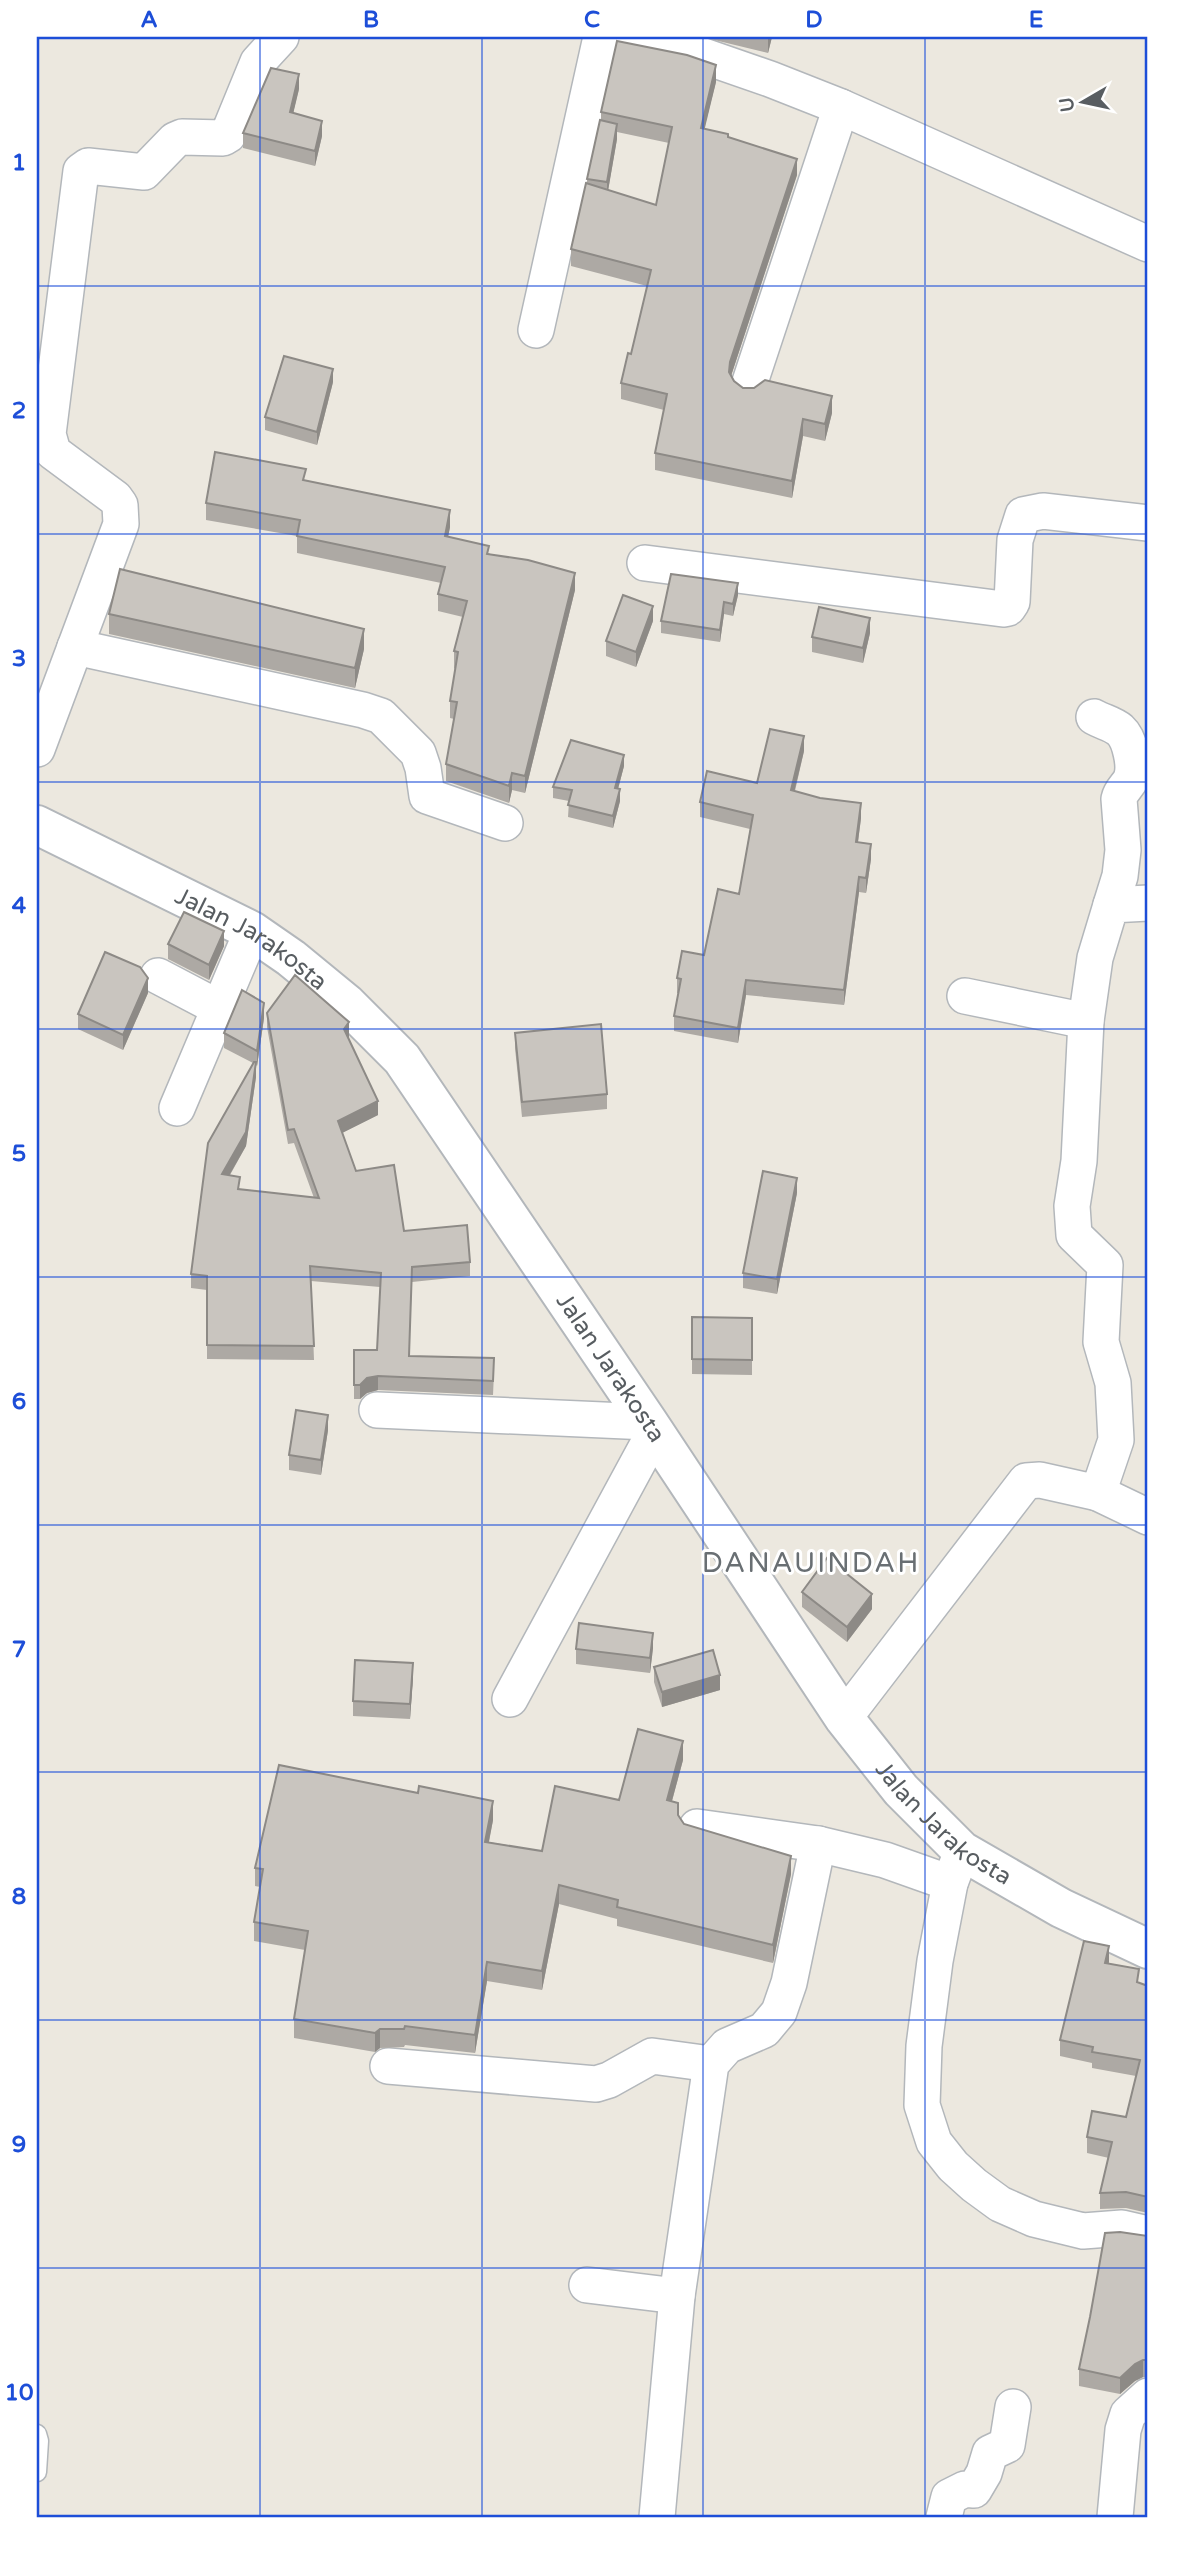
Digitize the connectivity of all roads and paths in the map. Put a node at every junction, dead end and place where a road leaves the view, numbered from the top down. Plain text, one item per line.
1 (281, 37) edge
2 (601, 37) edge
3 (615, 37) edge
4 (841, 107) junction
5 (1148, 244) edge
6 (536, 330) dead end
7 (749, 385) edge
8 (1148, 523) edge
9 (645, 563) dead end
10 (75, 647) junction
11 (1094, 717) dead end
12 (37, 749) edge
13 (505, 823) dead end
14 (37, 825) edge
15 (1148, 903) edge
16 (1111, 905) junction
17 (252, 930) junction
18 (158, 976) dead end
19 (965, 996) dead end
20 (219, 1008) junction
21 (1086, 1021) junction
22 (177, 1108) dead end
23 (377, 1410) dead end
24 (651, 1428) junction
25 (1098, 1493) junction
26 (1148, 1517) edge
27 (510, 1699) dead end
28 (844, 1718) junction
29 (697, 1827) edge
30 (818, 1844) junction
31 (956, 1867) junction
32 (1148, 1949) edge
33 (711, 2064) junction
34 (388, 2066) dead end
35 (1148, 2234) edge
36 (587, 2285) dead end
37 (677, 2296) junction
38 (1148, 2396) edge
39 (1013, 2407) dead end
40 (37, 2434) edge
41 (37, 2472) edge
42 (657, 2517) edge
43 (944, 2517) edge
44 (1115, 2517) edge

1 - 10 street
2 - 6 street
3 - 4 street
4 - 5 street
4 - 7 street
8 - 9 street
10 - 12 street
10 - 13 street
11 - 16 street
14 - 17 street, Jalan Jarakosta
15 - 16 street
16 - 21 street
17 - 20 street
17 - 24 street, Jalan Jarakosta
18 - 20 street
19 - 21 street
20 - 22 street
21 - 25 street
23 - 24 street
24 - 27 street
24 - 28 street, Jalan Jarakosta
25 - 26 street
25 - 28 street
28 - 31 street, Jalan Jarakosta
29 - 30 street
30 - 31 street
30 - 33 street
31 - 32 street, Jalan Jarakosta
31 - 35 street
33 - 34 street
33 - 37 street
36 - 37 street
37 - 42 street
38 - 44 street
39 - 43 street
40 - 41 lane

